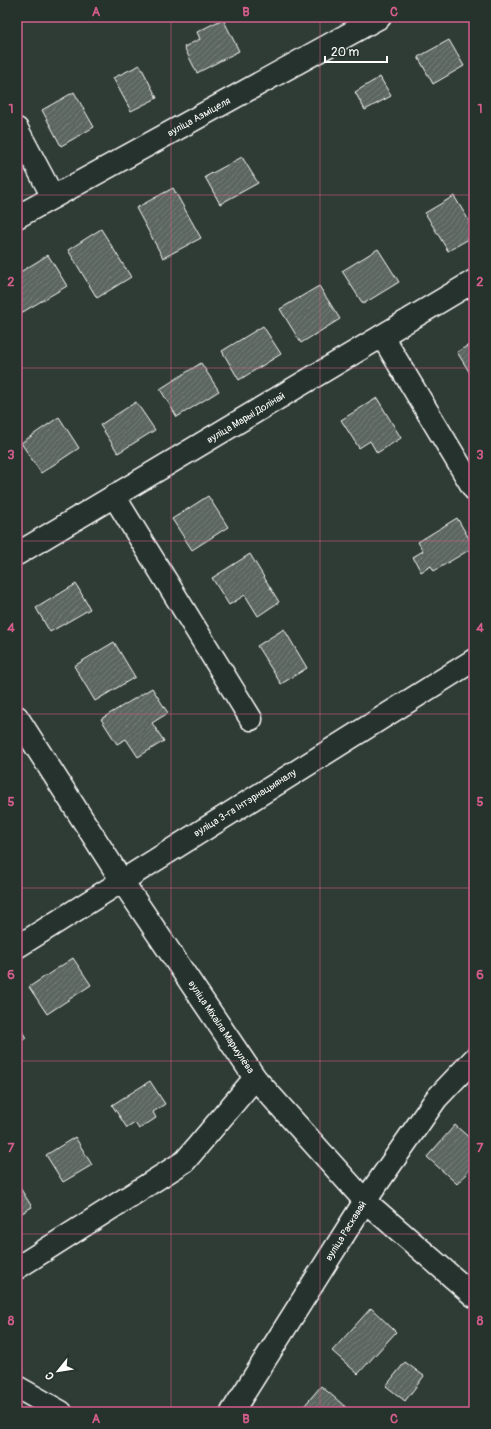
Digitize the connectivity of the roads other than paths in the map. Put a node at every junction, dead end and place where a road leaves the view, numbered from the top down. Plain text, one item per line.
1 (380, 17) edge
2 (17, 129) edge
3 (53, 197) junction
4 (17, 217) edge
5 (474, 281) edge
6 (382, 336) junction
7 (474, 489) edge
8 (114, 496) junction
9 (17, 554) edge
10 (474, 660) edge
11 (17, 717) edge
12 (251, 719) dead end
13 (122, 881) junction
14 (17, 947) edge
15 (474, 1059) edge
16 (255, 1078) junction
17 (364, 1201) junction
18 (17, 1268) edge
19 (474, 1296) edge
20 (17, 1387) edge
21 (61, 1412) edge
22 (232, 1412) edge

1 - 3 street, вуліца Азміцеля
2 - 3 street
3 - 4 street, вуліца Азміцеля
5 - 6 street, вуліца Марыі Долінай
6 - 7 street
6 - 8 street, вуліца Марыі Долінай
8 - 9 street, вуліца Марыі Долінай
8 - 12 street
10 - 13 street, вуліца 3-га Інтэрнацыяналу
11 - 13 street, вуліца Міхаіла Мармулёва
13 - 14 street, вуліца 3-га Інтэрнацыяналу
13 - 16 street, вуліца Міхаіла Мармулёва
15 - 17 street, вуліца Раскавай
16 - 17 street, вуліца Міхаіла Мармулёва
16 - 18 street
17 - 19 street, вуліца Міхаіла Мармулёва
17 - 22 street, вуліца Раскавай
20 - 21 street

